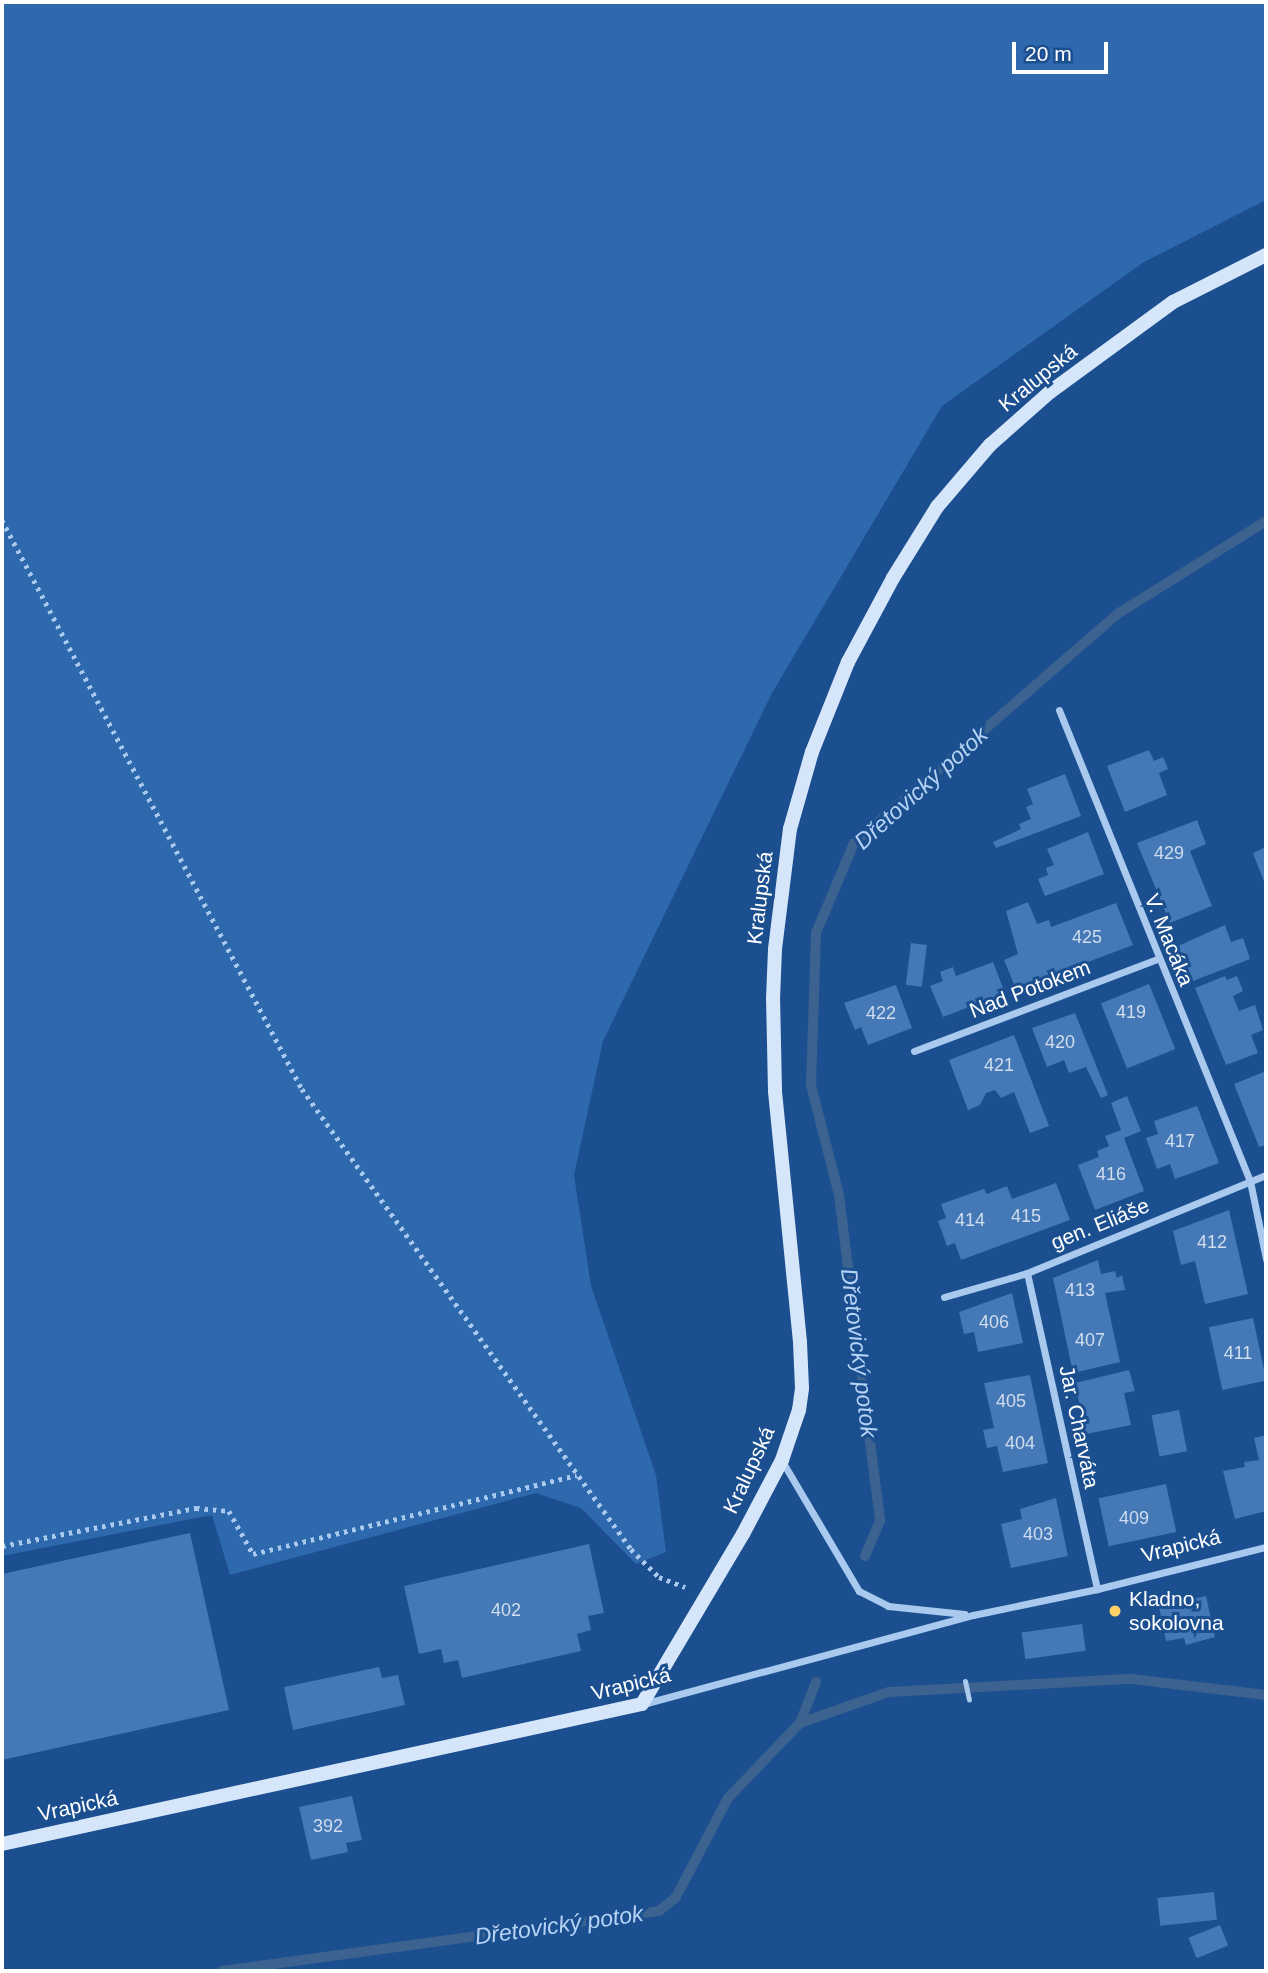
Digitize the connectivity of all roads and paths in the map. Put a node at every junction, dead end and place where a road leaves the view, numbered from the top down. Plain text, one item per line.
1 (1266, 255) edge
2 (2, 520) edge
3 (1059, 710) dead end
4 (1157, 959) junction
5 (914, 1051) dead end
6 (1266, 1175) edge
7 (1250, 1181) junction
8 (1266, 1259) edge
9 (1027, 1273) junction
10 (944, 1297) dead end
11 (782, 1460) junction
12 (578, 1475) junction
13 (2, 1546) edge
14 (1266, 1547) edge
15 (1097, 1589) junction
16 (708, 1596) junction
17 (973, 1615) junction
18 (965, 1681) dead end
19 (969, 1700) dead end
20 (642, 1704) junction
21 (2, 1844) edge

1 - 11 main road, Kralupská
2 - 12 path
3 - 4 street, V. Macáka
4 - 5 street, Nad Potokem
4 - 7 street, V. Macáka
6 - 7 street, gen. Eliáše
7 - 8 street, V. Macáka
7 - 9 street, gen. Eliáše
9 - 10 street, gen. Eliáše
9 - 15 street, Jar. Charváta
11 - 16 main road, Kralupská
11 - 17 street
12 - 13 path
12 - 16 path
14 - 15 street, Vrapická
15 - 17 street, Vrapická
16 - 20 main road, Kralupská
17 - 20 street, Vrapická
18 - 19 lane
20 - 21 main road, Vrapická

